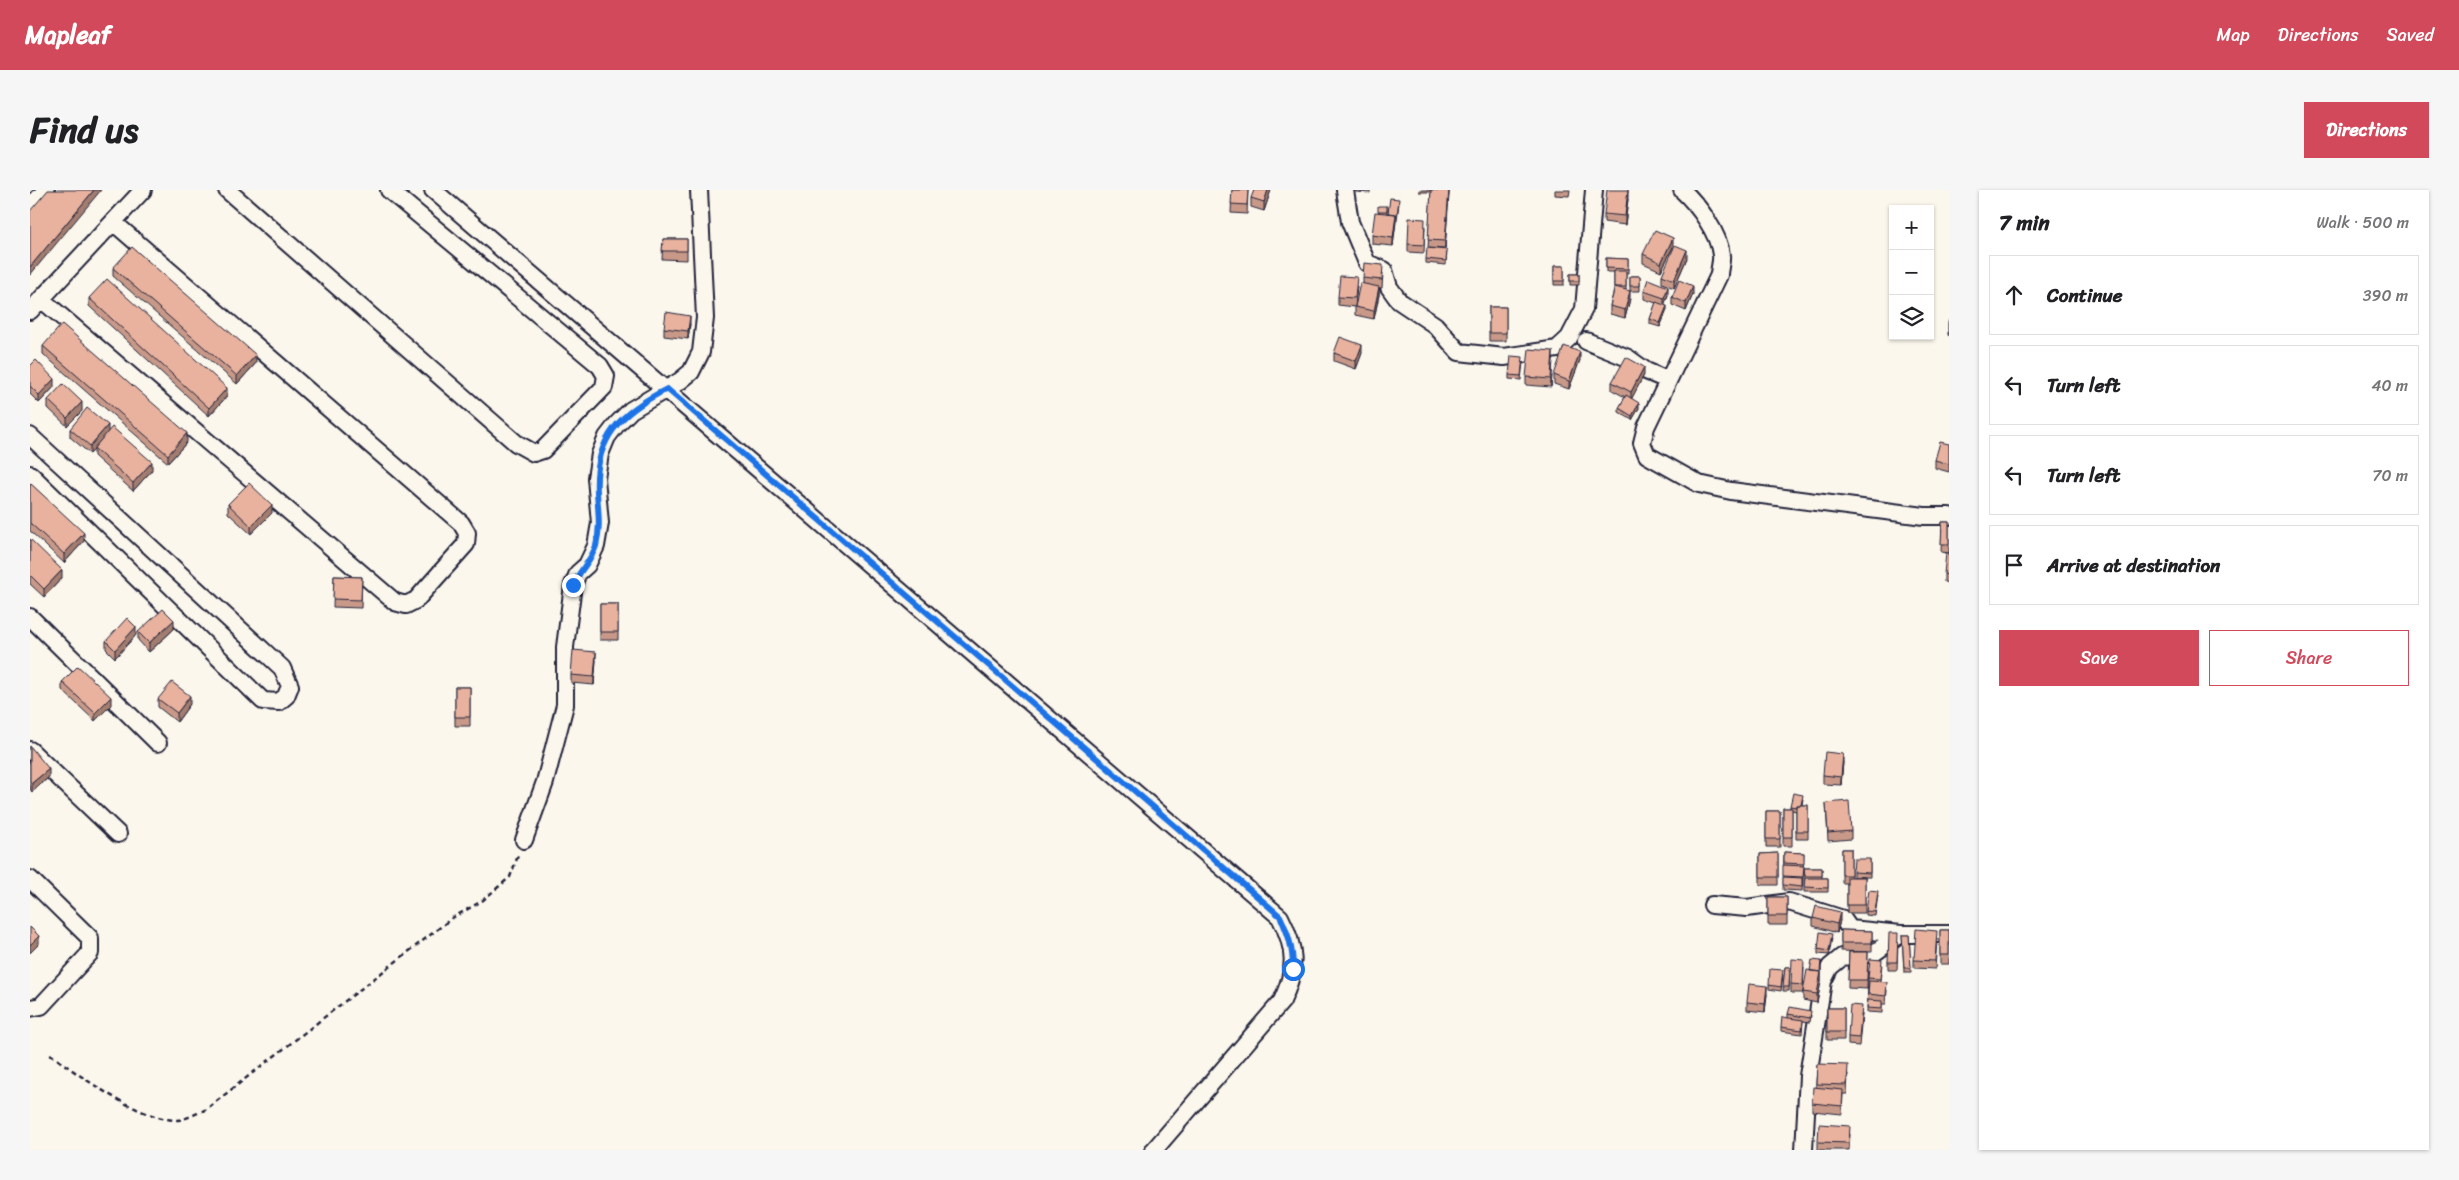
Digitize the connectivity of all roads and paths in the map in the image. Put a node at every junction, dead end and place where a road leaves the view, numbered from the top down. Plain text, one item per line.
1 (46, 190) edge
2 (143, 190) edge
3 (227, 190) edge
4 (390, 190) edge
5 (433, 190) edge
6 (699, 190) edge
7 (1345, 190) edge
8 (1594, 190) edge
9 (1682, 190) edge
10 (30, 207) edge
11 (113, 222) junction
12 (41, 299) junction
13 (30, 311) edge
14 (1586, 341) dead end
15 (1667, 380) junction
16 (667, 389) junction
17 (30, 436) edge
18 (30, 474) edge
19 (1949, 516) edge
20 (30, 617) edge
21 (158, 743) dead end
22 (30, 750) edge
23 (118, 834) dead end
24 (524, 840) joint
25 (30, 879) edge
26 (1712, 905) dead end
27 (1901, 934) junction
28 (1949, 934) edge
29 (30, 1008) edge
30 (50, 1054) dead end
31 (1154, 1150) edge
32 (1804, 1150) edge

1 - 10 street
2 - 11 street
3 - 4 street
5 - 16 street
6 - 16 street
7 - 8 street
9 - 15 street
11 - 12 street
11 - 12 street
12 - 13 street
14 - 15 street
15 - 19 street
16 - 24 street
16 - 31 street
17 - 18 street
20 - 21 street
22 - 23 street
24 - 30 path
25 - 29 street
26 - 27 street
27 - 28 street
27 - 32 street

